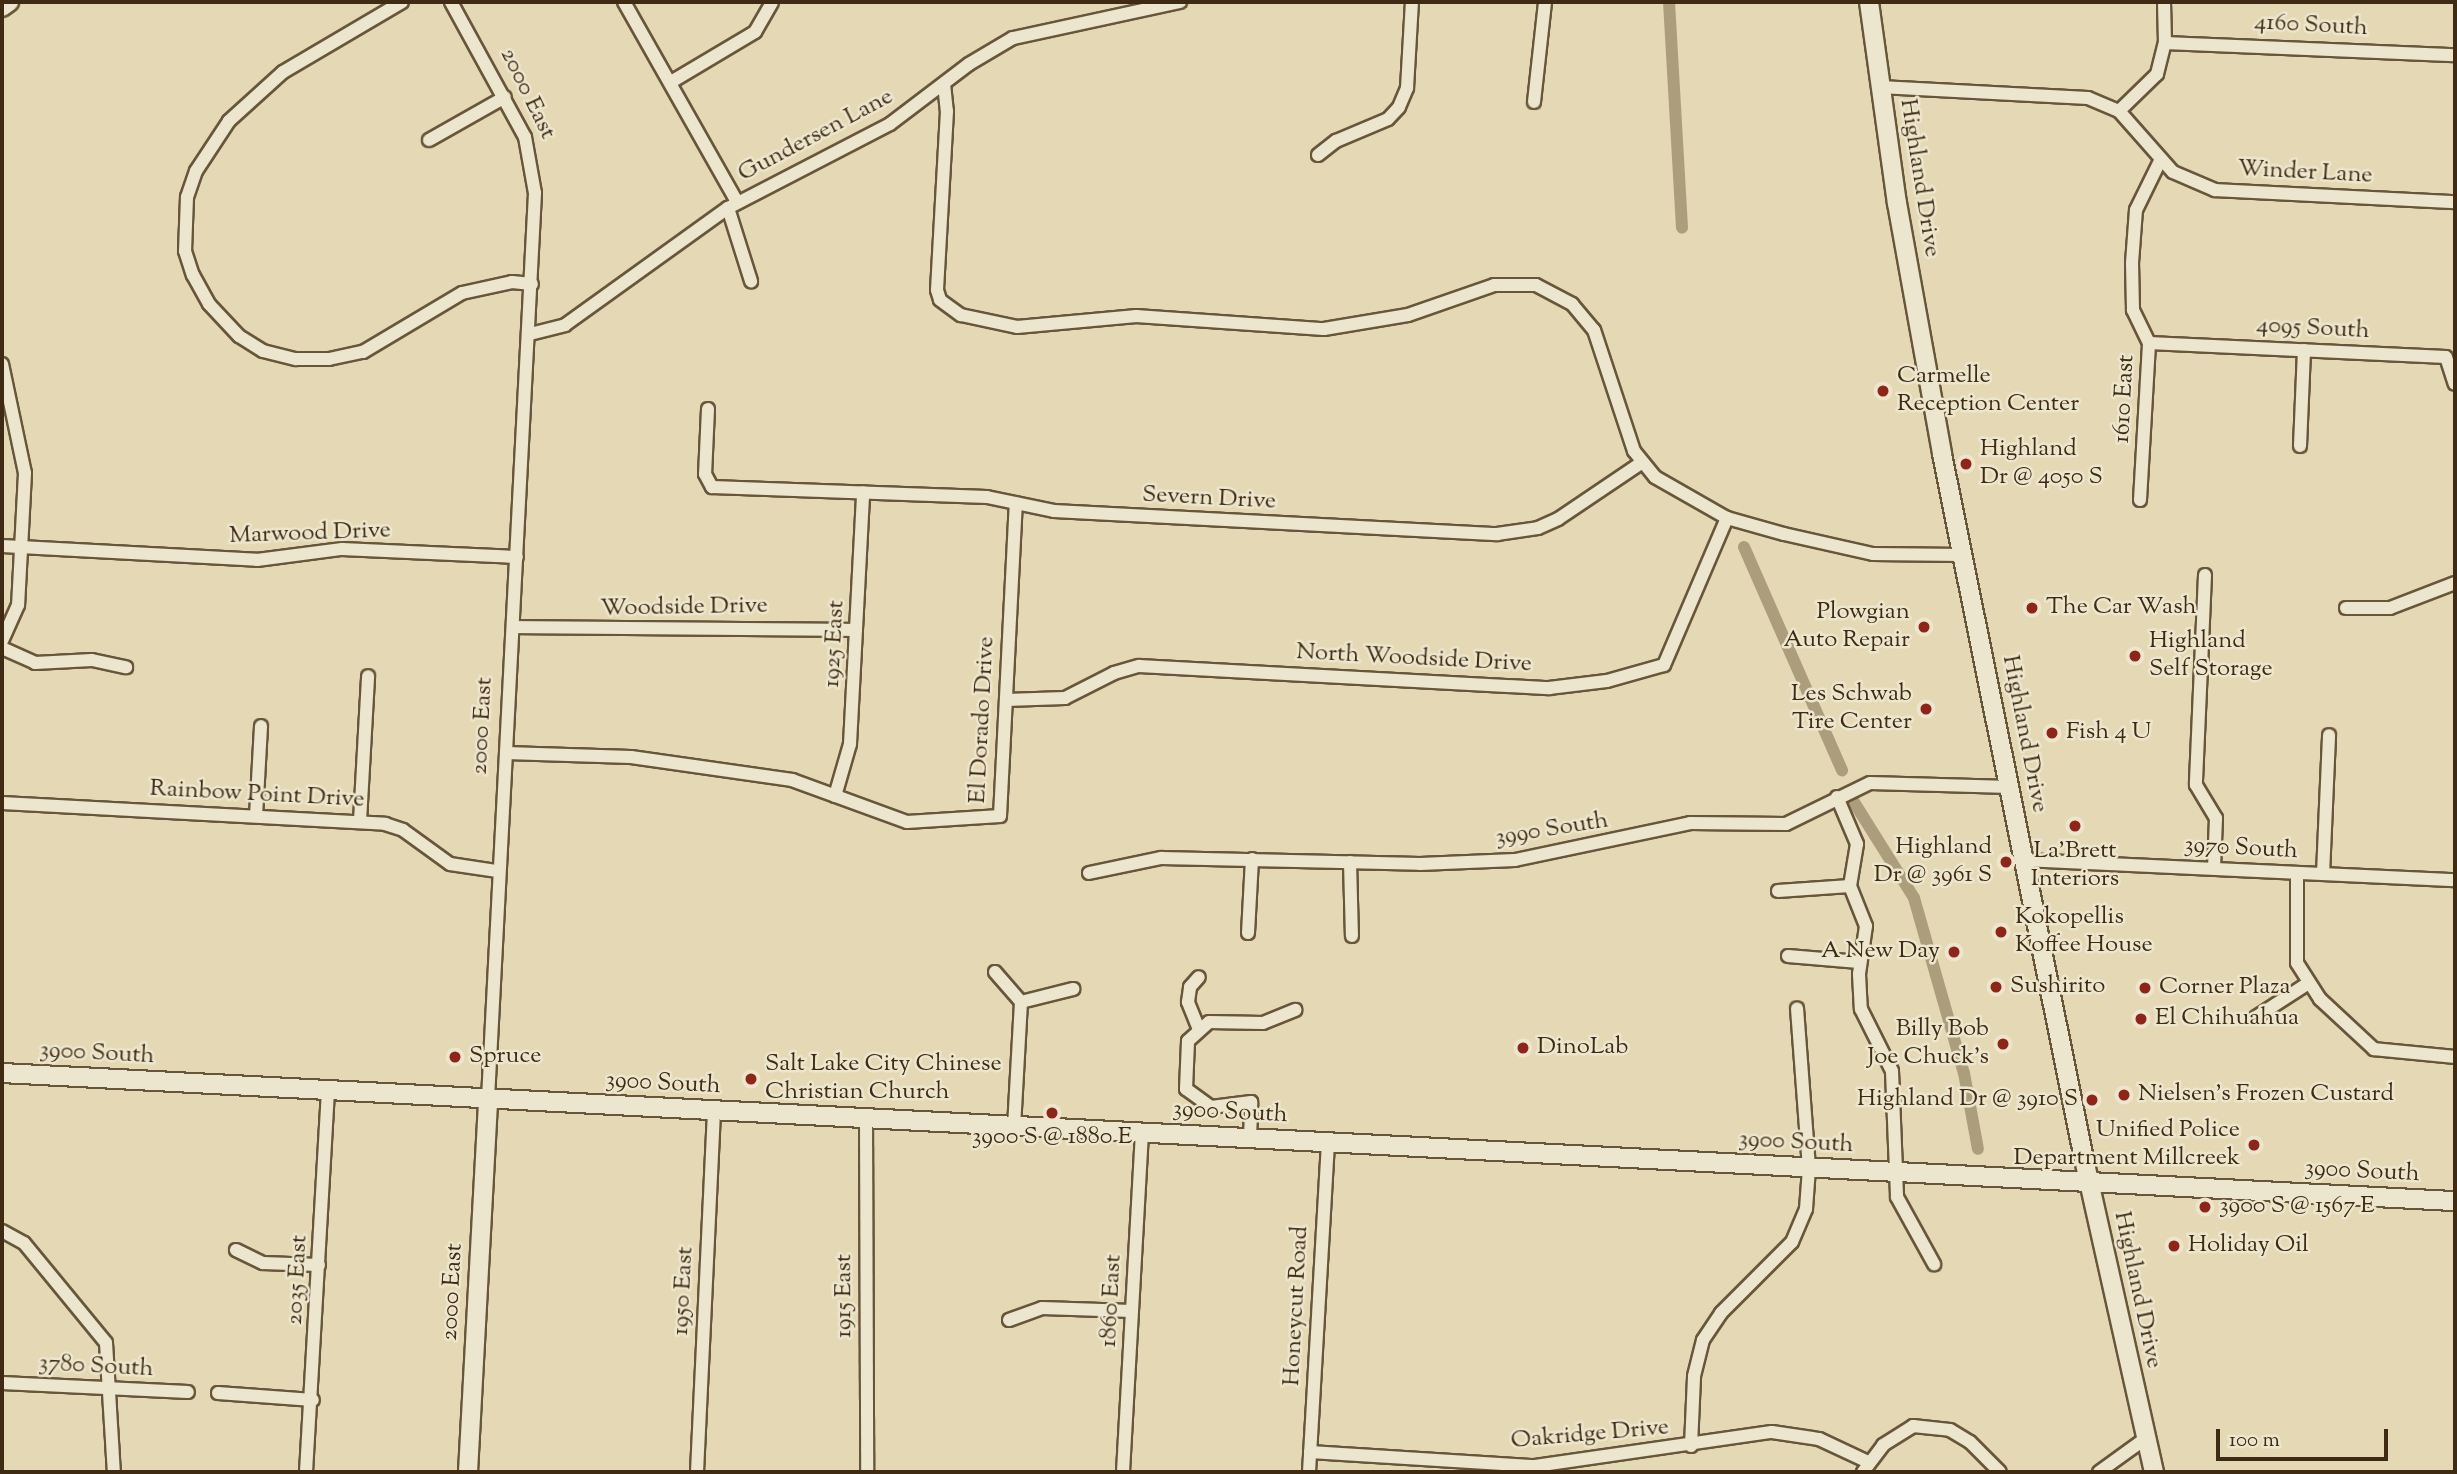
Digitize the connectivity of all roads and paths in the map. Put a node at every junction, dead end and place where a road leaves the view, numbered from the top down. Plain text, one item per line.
1 (9, 2) edge
2 (402, 2) edge
3 (451, 2) edge
4 (624, 2) edge
5 (772, 2) edge
6 (1412, 2) edge
7 (1545, 2) edge
8 (1869, 2) edge
9 (2164, 2) edge
10 (1171, 3) edge
11 (2, 6) edge
12 (2165, 43) junction
13 (2455, 55) edge
14 (671, 82) junction
15 (944, 84) junction
16 (1880, 87) junction
17 (505, 97) junction
18 (1534, 102) dead end
19 (2119, 111) junction
20 (429, 140) dead end
21 (1318, 155) dead end
22 (2160, 161) junction
23 (2455, 202) edge
24 (733, 205) junction
25 (751, 281) dead end
26 (533, 284) junction
27 (530, 334) junction
28 (2149, 343) junction
29 (2304, 350) junction
30 (2, 364) edge
31 (2455, 384) edge
32 (708, 409) dead end
33 (2300, 446) dead end
34 (1641, 463) junction
35 (863, 492) junction
36 (2140, 500) dead end
37 (1016, 503) junction
38 (1727, 518) junction
39 (2, 546) edge
40 (22, 548) junction
41 (1963, 555) junction
42 (517, 557) junction
43 (2205, 575) dead end
44 (2455, 583) edge
45 (2346, 608) dead end
46 (513, 628) junction
47 (856, 630) junction
48 (2, 641) edge
49 (2, 648) edge
50 (125, 667) dead end
51 (368, 676) dead end
52 (1006, 700) junction
53 (261, 726) dead end
54 (2329, 735) dead end
55 (506, 753) junction
56 (2010, 787) junction
57 (835, 796) junction
58 (1837, 797) junction
59 (2, 803) edge
60 (256, 816) junction
61 (360, 821) junction
62 (1252, 859) junction
63 (2024, 860) junction
64 (1350, 862) junction
65 (2214, 868) junction
66 (497, 871) junction
67 (1089, 873) dead end
68 (2297, 873) junction
69 (2323, 874) junction
70 (2455, 880) edge
71 (1850, 886) junction
72 (1778, 891) dead end
73 (1248, 933) dead end
74 (1352, 936) dead end
75 (1788, 956) dead end
76 (1859, 962) junction
77 (995, 972) dead end
78 (1199, 977) dead end
79 (2307, 984) junction
80 (1073, 989) dead end
81 (1021, 1002) junction
82 (1797, 1008) dead end
83 (1296, 1010) dead end
84 (2256, 1017) dead end
85 (1198, 1027) junction
86 (2455, 1057) edge
87 (2, 1073) edge
88 (328, 1090) junction
89 (488, 1099) junction
90 (714, 1111) junction
91 (866, 1119) junction
92 (1014, 1126) junction
93 (1142, 1132) junction
94 (1250, 1139) junction
95 (1328, 1143) junction
96 (1809, 1168) junction
97 (1895, 1173) junction
98 (2090, 1182) junction
99 (2455, 1201) edge
100 (2, 1231) edge
101 (236, 1250) dead end
102 (1934, 1264) dead end
103 (320, 1265) junction
104 (1132, 1311) junction
105 (1009, 1320) dead end
106 (2, 1383) edge
107 (110, 1389) junction
108 (188, 1392) dead end
109 (218, 1393) dead end
110 (313, 1399) junction
111 (2144, 1439) junction
112 (1691, 1446) junction
113 (1310, 1452) junction
114 (1865, 1467) edge
115 (114, 1472) edge
116 (306, 1472) edge
117 (468, 1472) edge
118 (697, 1472) edge
119 (867, 1472) edge
120 (1124, 1472) edge
121 (1309, 1472) edge
122 (2000, 1472) edge
123 (2099, 1472) edge
124 (2154, 1472) edge

1 - 11 main road
2 - 26 street
3 - 17 street, 2000 East
4 - 14 street
5 - 14 street
6 - 21 street
7 - 18 street
8 - 16 main road, Highland Drive
9 - 12 street
10 - 15 street, Gundersen Lane
12 - 13 street, 4160 South
12 - 19 street
14 - 24 street
15 - 24 street, Gundersen Lane
15 - 34 street
16 - 19 street
16 - 41 main road, Highland Drive
17 - 20 street
17 - 26 street, 2000 East
19 - 22 street, Winder Lane
22 - 23 street, Winder Lane
22 - 28 street, 1610 East
24 - 25 street
24 - 27 street, Gundersen Lane
26 - 27 street, 2000 East
27 - 42 street, 2000 East
28 - 29 street, 4095 South
28 - 36 street, 1610 East
29 - 31 street, 4095 South
29 - 33 street
30 - 40 street
32 - 35 street, Severn Drive
34 - 37 street, Severn Drive
34 - 38 street
35 - 37 street, Severn Drive
35 - 47 street, 1925 East
37 - 52 street, El Dorado Drive
38 - 41 street
38 - 52 street, North Woodside Drive
39 - 40 street, Marwood Drive
40 - 42 street, Marwood Drive
40 - 48 street
41 - 56 main road, Highland Drive
42 - 46 street, 2000 East
43 - 65 street
44 - 45 street
46 - 47 street, Woodside Drive
46 - 55 street, 2000 East
47 - 57 street, 1925 East
49 - 50 street
51 - 61 street
52 - 57 street, El Dorado Drive
53 - 60 street
54 - 69 street
55 - 57 street, El Dorado Drive
55 - 66 street, 2000 East
56 - 58 street, 3990 South
56 - 63 main road, Highland Drive
58 - 64 street, 3990 South
58 - 71 street
59 - 60 street, Rainbow Point Drive
60 - 61 street, Rainbow Point Drive
61 - 66 street, Rainbow Point Drive
62 - 64 street, 3990 South
62 - 67 street, 3990 South
62 - 73 street
63 - 65 street, 3970 South
63 - 98 main road, Highland Drive
64 - 74 street
65 - 68 street, 3970 South
66 - 89 street, 2000 East
68 - 69 street, 3970 South
68 - 79 street
69 - 70 street, 3970 South
71 - 72 street
71 - 76 street
75 - 76 street
76 - 97 street
77 - 81 street
78 - 85 street
79 - 84 street
79 - 86 street
80 - 81 street
81 - 92 street
82 - 96 street
83 - 85 street
85 - 94 street
87 - 88 main road, 3900 South
88 - 89 main road, 3900 South
88 - 103 street, 2035 East
89 - 90 main road, 3900 South
89 - 117 main road, 2000 East
90 - 91 main road, 3900 South
90 - 118 street, 1950 East
91 - 92 main road, 3900 South
91 - 119 street, 1915 East
92 - 93 main road, 3900 South
93 - 94 main road, 3900 South
93 - 104 street, 1860 East
94 - 95 main road, 3900 South
95 - 96 main road, 3900 South
95 - 113 street, Honeycut Road
96 - 97 main road, 3900 South
96 - 112 street
97 - 98 main road, 3900 South
97 - 102 street
98 - 99 main road, 3900 South
98 - 111 main road, Highland Drive
100 - 107 street
101 - 103 street
103 - 110 street, 2035 East
104 - 105 street
104 - 120 street, 1860 East
106 - 107 street, 3780 South
107 - 108 street, 3780 South
107 - 115 street
109 - 110 street
110 - 116 street, 2035 East
111 - 123 street
111 - 124 main road, Highland Drive
112 - 113 street, Oakridge Drive
112 - 114 street, Oakridge Drive
113 - 121 street, Honeycut Road
114 - 122 street

